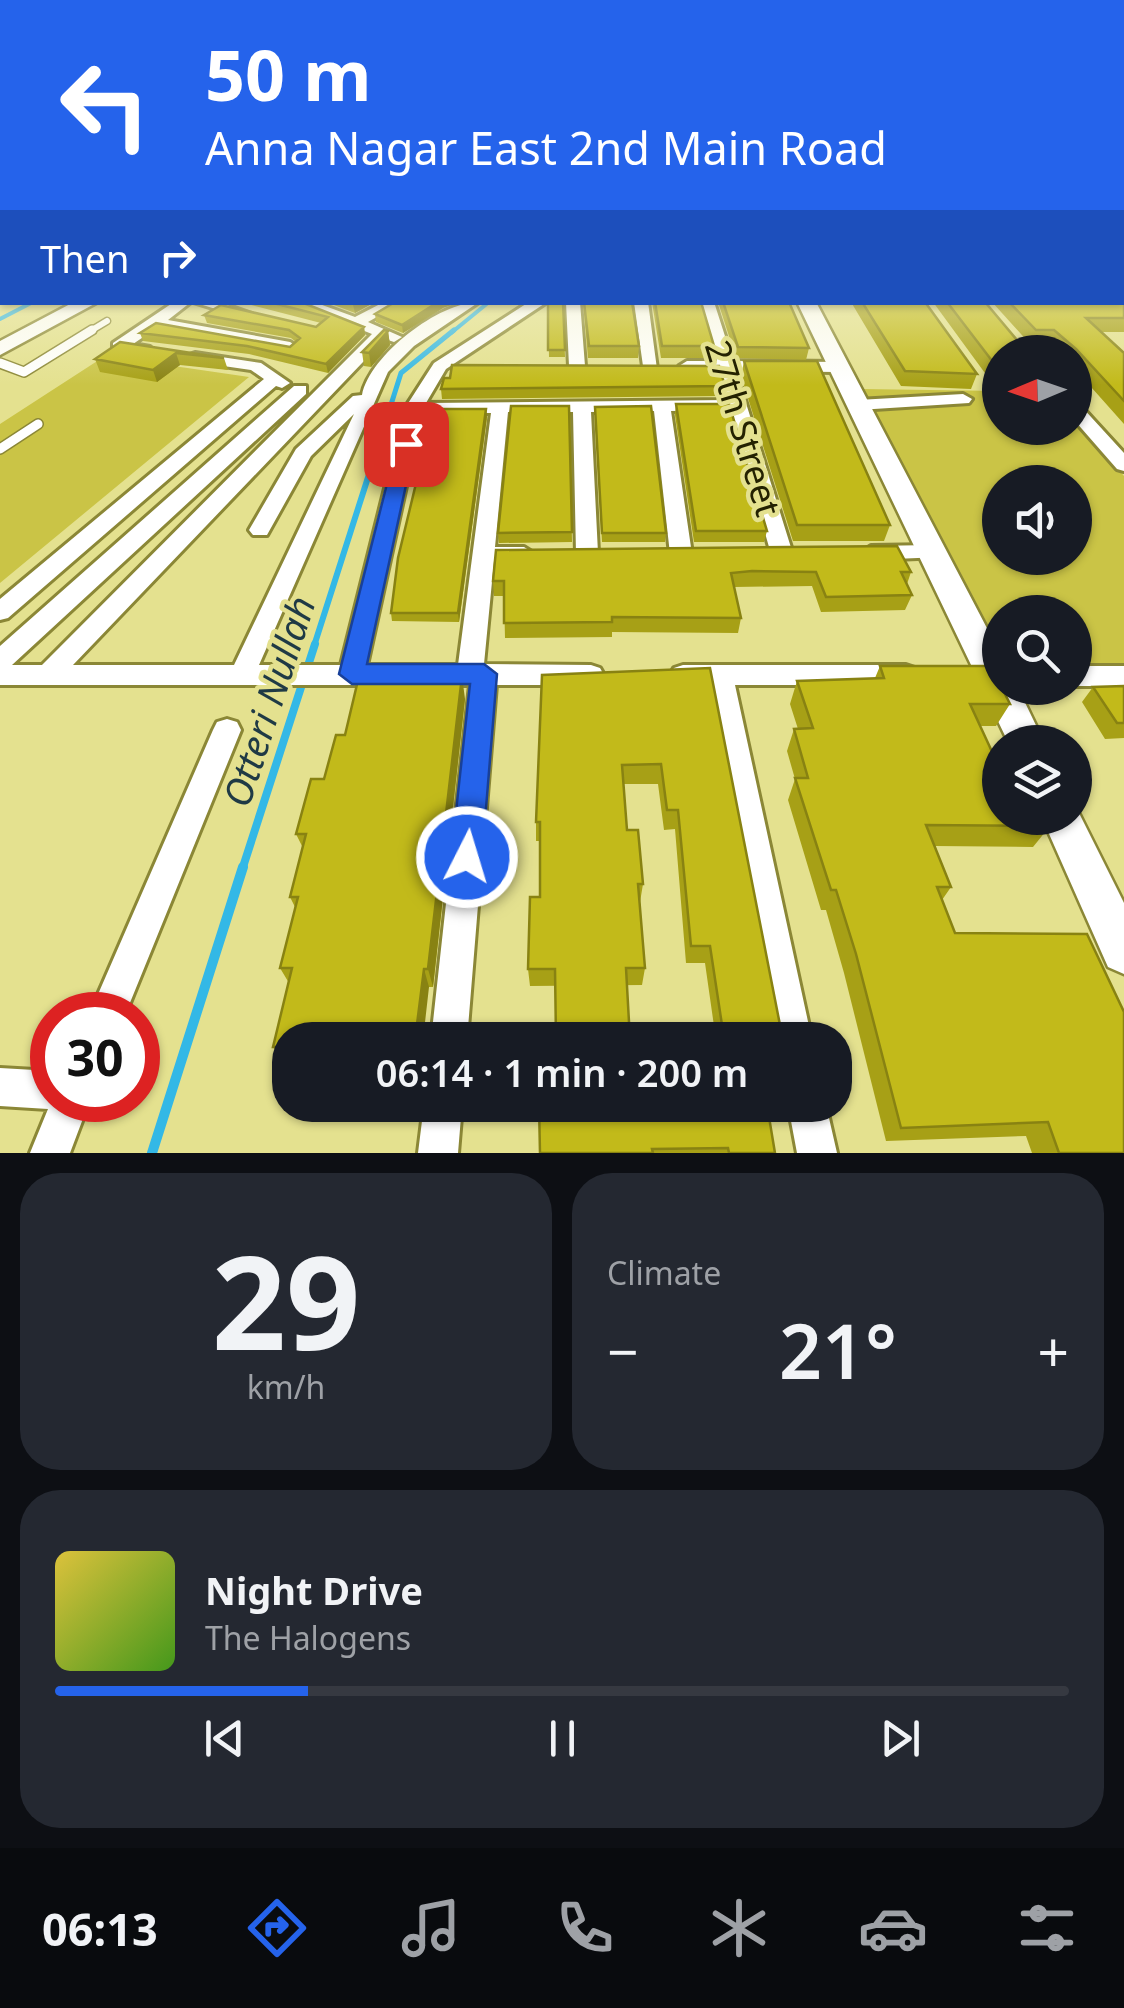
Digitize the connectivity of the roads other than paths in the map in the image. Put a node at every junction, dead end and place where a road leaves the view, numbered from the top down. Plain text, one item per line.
1 (55, 305) edge
2 (82, 305) edge
3 (180, 305) edge
4 (212, 305) edge
5 (307, 305) edge
6 (390, 305) edge
7 (467, 305) edge
8 (535, 305) edge
9 (573, 305) edge
10 (641, 305) edge
11 (708, 305) edge
12 (808, 305) edge
13 (331, 314) junction
14 (269, 319) edge
15 (106, 321) dead end
16 (156, 322) junction
17 (355, 323) junction
18 (382, 333) junction
19 (0, 334) edge
20 (407, 342) junction
21 (290, 347) junction
22 (0, 349) edge
23 (0, 363) edge
24 (440, 366) junction
25 (480, 366) edge
26 (558, 366) edge
27 (577, 366) junction
28 (596, 366) edge
29 (633, 366) edge
30 (651, 366) junction
31 (724, 366) junction
32 (839, 367) junction
33 (270, 375) junction
34 (300, 390) junction
35 (328, 393) junction
36 (364, 400) junction
37 (964, 400) dead end
38 (736, 404) junction
39 (858, 405) junction
40 (582, 406) junction
41 (662, 406) junction
42 (500, 407) junction
43 (414, 408) junction
44 (38, 424) dead end
45 (1092, 429) edge
46 (0, 449) edge
47 (1124, 465) edge
48 (260, 530) dead end
49 (933, 552) junction
50 (839, 553) edge
51 (484, 554) junction
52 (680, 554) edge
53 (783, 554) edge
54 (0, 612) edge
55 (982, 648) edge
56 (0, 661) edge
57 (50, 674) junction
58 (242, 674) junction
59 (352, 674) junction
60 (477, 674) junction
61 (0, 675) edge
62 (622, 675) edge
63 (661, 675) edge
64 (720, 675) junction
65 (1092, 676) edge
66 (1124, 676) edge
67 (982, 679) edge
68 (227, 730) dead end
69 (1070, 835) edge
70 (1124, 950) edge
71 (116, 992) edge
72 (450, 1022) edge
73 (790, 1022) edge
74 (0, 1088) edge
75 (30, 1089) edge
76 (62, 1122) edge
77 (441, 1122) edge
78 (810, 1122) edge
79 (50, 1153) edge
80 (438, 1153) edge
81 (816, 1153) edge

1 - 19 street
2 - 22 street
3 - 16 street
4 - 14 street
5 - 13 street
6 - 17 street
7 - 20 street
8 - 24 street
9 - 27 street
10 - 30 street
11 - 31 street, 27th Street
12 - 32 street
13 - 17 street
13 - 21 street
15 - 23 lane
16 - 21 street
16 - 33 street
17 - 18 street
18 - 20 street
18 - 35 street
20 - 36 street
21 - 33 street
24 - 25 street
24 - 43 street
26 - 27 street
27 - 28 street
29 - 30 street
30 - 31 street
31 - 32 street
31 - 38 street, 27th Street
32 - 39 street
33 - 34 street
33 - 54 street
34 - 35 street
34 - 56 street
35 - 36 street
35 - 57 street
36 - 48 street
36 - 58 street
37 - 39 street
38 - 41 street
38 - 53 street, 27th Street
39 - 49 street
40 - 41 street
40 - 42 street
40 - 51 street
41 - 52 street
42 - 43 street
42 - 51 street
43 - 59 street
44 - 46 lane
45 - 47 street
49 - 50 street
49 - 55 street
51 - 60 street
57 - 58 street
57 - 61 street
58 - 59 street
59 - 60 street
60 - 62 street
60 - 72 street
63 - 64 street
64 - 67 street
64 - 73 street
65 - 66 street
68 - 71 street
69 - 70 street
74 - 75 street
76 - 79 street
77 - 80 street
78 - 81 street

